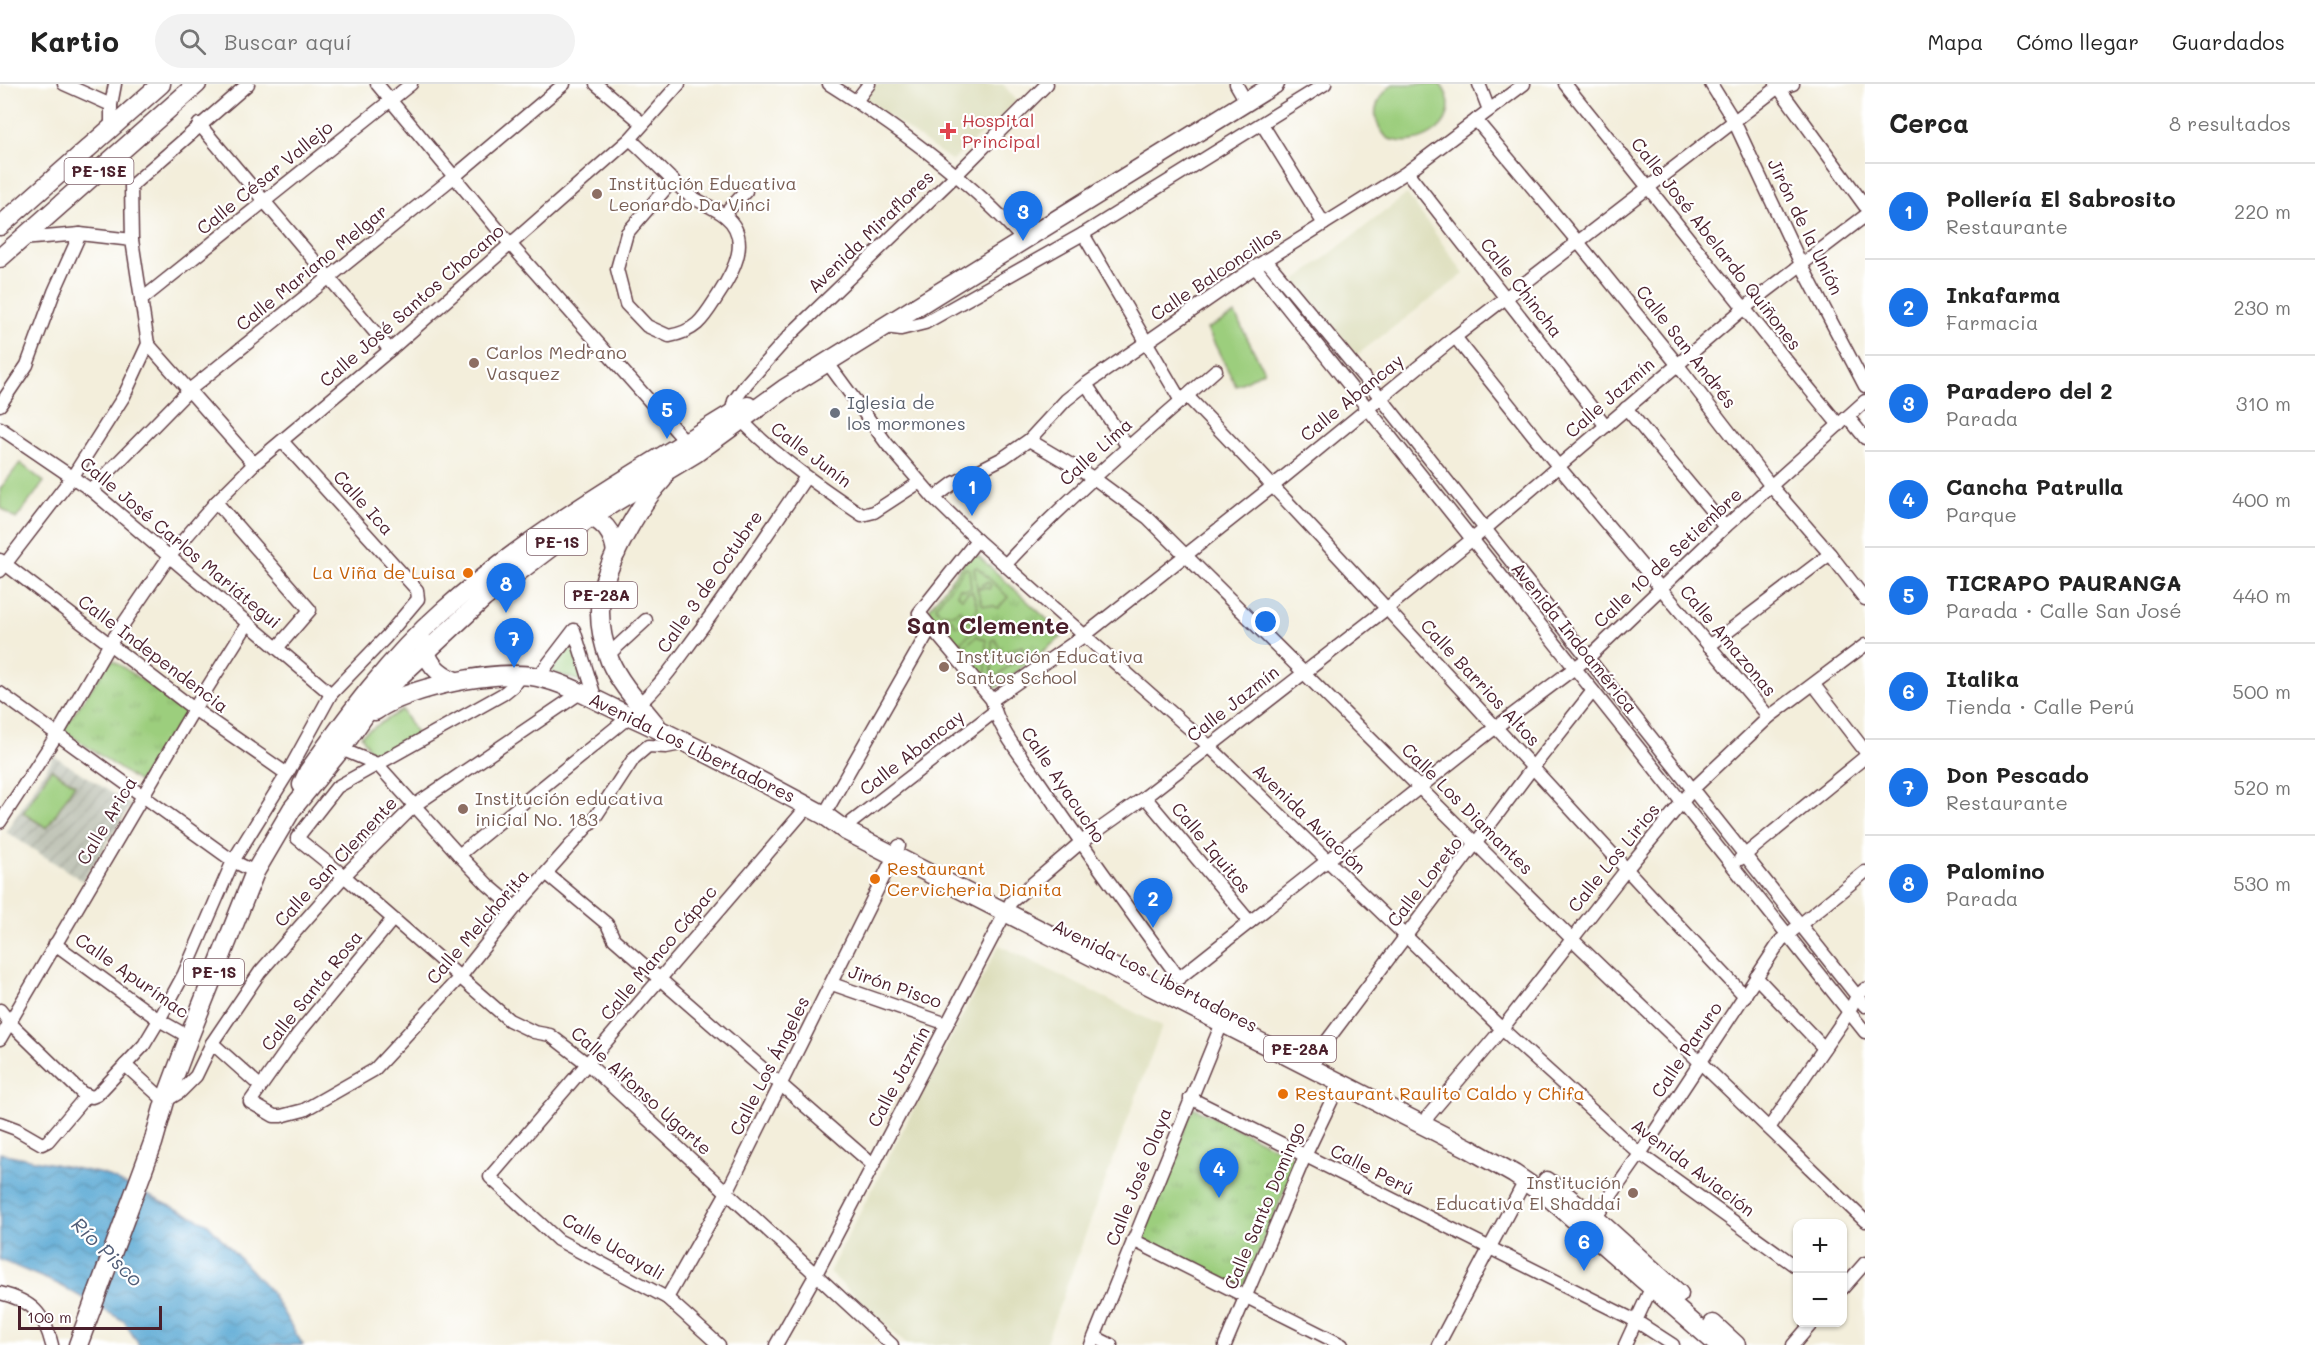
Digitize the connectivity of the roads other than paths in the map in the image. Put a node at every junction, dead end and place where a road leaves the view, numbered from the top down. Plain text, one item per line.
1 (64, 84) edge
2 (115, 84) edge
3 (161, 84) edge
4 (197, 84) edge
5 (248, 84) edge
6 (377, 84) edge
7 (411, 84) edge
8 (564, 84) edge
9 (596, 84) edge
10 (680, 84) edge
11 (829, 84) edge
12 (869, 84) edge
13 (1047, 84) edge
14 (1236, 84) edge
15 (1275, 84) edge
16 (1325, 84) edge
17 (1479, 84) edge
18 (1524, 84) edge
19 (1565, 84) edge
20 (1712, 84) edge
21 (1793, 84) edge
22 (1776, 86) edge
23 (390, 100) junction
24 (856, 101) junction
25 (1247, 103) junction
26 (111, 105) junction
27 (1489, 110) junction
28 (1476, 120) junction
29 (1734, 121) junction
30 (200, 124) junction
31 (643, 124) junction
32 (1262, 124) junction
33 (111, 128) junction
34 (630, 139) junction
35 (1407, 172) junction
36 (956, 175) junction
37 (455, 176) junction
38 (673, 180) junction
39 (1649, 187) junction
40 (746, 192) dead end
41 (265, 201) junction
42 (1865, 206) edge
43 (724, 215) junction
44 (1865, 216) edge
45 (1324, 224) junction
46 (0, 226) edge
47 (80, 234) junction
48 (1083, 234) junction
49 (21, 239) junction
50 (132, 240) junction
51 (1024, 241) junction
52 (1578, 242) junction
53 (511, 245) junction
54 (0, 258) edge
55 (1260, 263) junction
56 (1801, 264) junction
57 (328, 277) junction
58 (1505, 297) junction
59 (141, 300) junction
60 (1743, 309) junction
61 (885, 327) junction
62 (1455, 337) junction
63 (148, 344) junction
64 (1147, 344) junction
65 (390, 350) junction
66 (827, 362) junction
67 (1677, 364) junction
68 (1216, 370) dead end
69 (1086, 384) junction
70 (1865, 387) edge
71 (188, 391) junction
72 (1381, 398) junction
73 (1184, 399) junction
74 (1865, 401) edge
75 (0, 405) edge
76 (1368, 408) junction
77 (1626, 408) junction
78 (736, 417) junction
79 (1843, 421) junction
80 (1606, 426) junction
81 (0, 428) edge
82 (1865, 438) edge
83 (1029, 440) junction
84 (282, 441) junction
85 (686, 442) junction
86 (1128, 447) junction
87 (254, 464) junction
88 (675, 466) junction
89 (1558, 466) junction
90 (73, 476) junction
91 (806, 477) junction
92 (1095, 479) junction
93 (920, 482) junction
94 (1273, 486) junction
95 (1771, 486) junction
96 (91, 490) junction
97 (934, 498) junction
98 (216, 502) junction
99 (574, 512) junction
100 (592, 516) junction
101 (1725, 527) junction
102 (1485, 529) junction
103 (977, 540) junction
104 (1472, 540) junction
105 (616, 553) junction
106 (1830, 554) junction
107 (1185, 556) junction
108 (169, 557) junction
109 (2, 565) edge
110 (1005, 565) junction
111 (1660, 588) junction
112 (1865, 599) edge
113 (1386, 609) junction
114 (646, 620) dead end
115 (248, 623) junction
116 (931, 627) junction
117 (423, 631) junction
118 (1085, 635) junction
119 (109, 645) junction
120 (1865, 645) edge
121 (1709, 646) junction
122 (277, 648) junction
123 (426, 652) junction
124 (608, 655) junction
125 (1588, 658) junction
126 (1575, 668) junction
127 (1303, 672) junction
128 (530, 676) junction
129 (455, 681) junction
130 (1814, 685) junction
131 (1593, 691) junction
132 (0, 693) edge
133 (331, 694) junction
134 (588, 697) junction
135 (993, 706) junction
136 (194, 709) junction
137 (630, 711) junction
138 (1769, 717) junction
139 (1496, 727) junction
140 (356, 728) junction
141 (58, 734) junction
142 (686, 743) junction
143 (1209, 746) junction
144 (342, 749) junction
145 (1865, 750) edge
146 (1865, 757) edge
147 (377, 764) junction
148 (1533, 767) junction
149 (287, 774) junction
150 (1419, 788) junction
151 (1693, 789) junction
152 (143, 797) junction
153 (1145, 797) junction
154 (1682, 802) junction
155 (415, 805) junction
156 (292, 808) junction
157 (816, 811) junction
158 (0, 822) edge
159 (852, 822) junction
160 (1080, 843) junction
161 (1477, 844) junction
162 (897, 851) junction
163 (459, 855) junction
164 (1745, 855) junction
165 (1326, 860) junction
166 (233, 861) junction
167 (1732, 866) junction
168 (1626, 870) junction
169 (255, 872) junction
170 (1865, 872) edge
171 (547, 874) junction
172 (344, 876) junction
173 (1008, 907) junction
174 (515, 908) junction
175 (393, 919) junction
176 (1250, 922) junction
177 (1800, 924) junction
178 (1787, 934) junction
179 (1406, 936) junction
180 (1572, 939) junction
181 (55, 944) junction
182 (460, 977) junction
183 (1756, 977) junction
184 (659, 980) junction
185 (832, 984) junction
186 (1175, 987) junction
187 (1745, 996) junction
188 (1862, 997) edge
189 (0, 1010) edge
190 (1849, 1012) junction
191 (159, 1020) junction
192 (10, 1023) junction
193 (1222, 1023) junction
194 (947, 1024) junction
195 (1502, 1029) junction
196 (1865, 1032) edge
197 (189, 1037) junction
198 (0, 1039) edge
199 (212, 1043) junction
200 (1824, 1048) junction
201 (1700, 1062) junction
202 (1313, 1063) junction
203 (125, 1065) junction
204 (589, 1065) junction
205 (1340, 1083) junction
206 (782, 1084) junction
207 (260, 1086) junction
208 (87, 1095) junction
209 (1190, 1098) junction
210 (165, 1101) junction
211 (1426, 1120) junction
212 (0, 1123) edge
213 (1769, 1128) junction
214 (1640, 1154) junction
215 (1305, 1156) junction
216 (873, 1165) junction
217 (490, 1177) joint
218 (1525, 1181) junction
219 (727, 1192) junction
220 (1865, 1221) edge
221 (1591, 1224) junction
222 (1133, 1240) junction
223 (1489, 1248) junction
224 (1865, 1263) edge
225 (1793, 1265) edge
226 (816, 1274) junction
227 (1847, 1283) edge
228 (1652, 1287) junction
229 (0, 1293) edge
230 (1246, 1296) junction
231 (667, 1298) junction
232 (1636, 1321) junction
233 (1809, 1327) edge
234 (81, 1337) edge
235 (1093, 1341) edge
236 (52, 1345) edge
237 (719, 1345) edge
238 (776, 1345) edge
239 (892, 1345) edge
240 (1111, 1345) edge
241 (1225, 1345) edge
242 (1342, 1345) edge
243 (1438, 1345) edge
244 (1624, 1345) edge
245 (1673, 1345) edge
246 (1718, 1345) edge
247 (1736, 1345) edge
248 (1793, 1345) edge

1 - 26 street
2 - 26 street
3 - 33 highway, PE-1SE
4 - 49 highway, PE-1SE
5 - 30 street
6 - 23 street
7 - 23 street, Calle César Vallejo
8 - 37 street, Calle Mariano Melgar
9 - 31 street
10 - 31 street, Calle José Santos Chocano
11 - 24 street
12 - 24 street
13 - 36 street, Avenida Miraflores
14 - 25 street
15 - 25 highway, PE-1S
16 - 32 street
17 - 27 street
18 - 27 street, Calle Balconcillos
19 - 39 street, Calle José Abelardo Quiñones
20 - 29 street, Jirón de la Unión
21 - 22 street
22 - 29 street
22 - 42 street
23 - 37 street
23 - 41 street, Calle César Vallejo
24 - 36 street
25 - 51 highway, PE-1S
26 - 33 street
27 - 28 street, Calle Balconcillos
28 - 35 street, Calle Balconcillos
28 - 52 street, Calle San Andrés
29 - 39 street, Calle Abancay
29 - 56 street, Jirón de la Unión
30 - 41 street
30 - 50 street
31 - 34 street, Calle José Santos Chocano
32 - 45 street
32 - 48 street
33 - 46 highway, PE-1SE
34 - 38 street
34 - 53 street, Calle José Santos Chocano
35 - 45 street, Calle Balconcillos
35 - 58 street, Calle Chincha
36 - 51 street
36 - 78 street, Avenida Miraflores
37 - 53 street
37 - 57 street, Calle Mariano Melgar
38 - 43 street
38 - 43 street
39 - 52 street, Calle Abancay
39 - 60 street, Calle José Abelardo Quiñones
40 - 43 street
41 - 57 street
41 - 59 street, Calle César Vallejo
44 - 56 street, Calle Jazmín
45 - 55 street, Calle Balconcillos
47 - 49 street
47 - 50 street
47 - 75 street
48 - 61 street
48 - 64 street, Calle Barrios Altos
49 - 54 highway, PE-1SE
50 - 59 street
51 - 61 highway, PE-1S
52 - 58 street, Calle Abancay
52 - 67 street, Calle San Andrés
53 - 65 street, Calle José Santos Chocano
53 - 85 street
55 - 64 street, Calle Balconcillos
55 - 72 street, Avenida Indoamérica
55 - 76 street, Avenida Indoamérica
56 - 60 street, Calle Jazmín
56 - 70 street, Jirón de la Unión
57 - 65 street
57 - 71 street, Calle Mariano Melgar
58 - 62 street, Calle Abancay
58 - 80 street, Calle Chincha
59 - 63 street
60 - 67 street, Calle Jazmín
60 - 79 street, Calle José Abelardo Quiñones
61 - 66 highway, PE-1S
62 - 72 street, Calle Abancay
62 - 89 street, Calle Amazonas
63 - 71 street
63 - 90 street
64 - 69 street, Calle Balconcillos
64 - 73 street, Calle Barrios Altos
65 - 84 street, Calle José Santos Chocano
66 - 78 highway, PE-1S
66 - 93 street, Avenida Aviación
67 - 77 street, Calle Jazmín
67 - 95 street, Calle San Andrés
68 - 73 street, Calle Lima
69 - 83 street, Calle Balconcillos
69 - 86 street
71 - 87 street
71 - 96 street, Calle Mariano Melgar
72 - 76 street, Calle Abancay
72 - 102 street, Avenida Indoamérica
73 - 86 street, Calle Lima
73 - 94 street, Calle Barrios Altos
74 - 79 street, Calle 10 de Setiembre
76 - 94 street, Calle Abancay
76 - 104 street, Avenida Indoamérica
77 - 80 street, Calle Jazmín
77 - 101 street
78 - 85 highway, PE-1S
78 - 88 highway, PE-1S
78 - 91 street, Calle Junín
79 - 82 street
79 - 95 street, Calle 10 de Setiembre
80 - 89 street, Calle Jazmín
81 - 90 street, Calle José Carlos Mariátegui
83 - 92 street, Calle Los Diamantes
83 - 97 street, Calle Balconcillos
84 - 87 street, Calle José Santos Chocano
84 - 133 street, Calle Ica
85 - 99 highway, PE-1S
86 - 92 street, Calle Lima
87 - 98 street, Calle José Santos Chocano
88 - 100 highway, PE-1S
88 - 105 highway, PE-28A
89 - 102 street, Calle Jazmín
89 - 111 street, Calle Amazonas
90 - 96 street, Calle José Carlos Mariátegui
90 - 109 street
91 - 93 street, Calle Junín
91 - 137 street, Calle 3 de Octubre
92 - 107 street, Calle Los Diamantes
92 - 110 street, Calle Lima
93 - 97 street, Avenida Aviación
94 - 107 street, Calle Abancay
94 - 113 street, Calle Barrios Altos
95 - 101 street, Calle 10 de Setiembre
95 - 106 street, Calle San Andrés
96 - 108 street, Calle José Carlos Mariátegui
97 - 103 street, Avenida Aviación
98 - 108 street, Calle José Santos Chocano
98 - 122 street
99 - 100 highway
99 - 117 highway, PE-1S
100 - 105 highway
100 - 123 highway, PE-1S
101 - 111 street, Calle 10 de Setiembre
102 - 104 street, Calle Jazmín
102 - 125 street, Avenida Indoamérica
103 - 110 street, Avenida Aviación
103 - 116 street, Calle Ayacucho
104 - 113 street, Calle Jazmín
104 - 126 street, Avenida Indoamérica
105 - 124 highway, PE-28A
106 - 112 street, Calle San Andrés
106 - 121 street
107 - 118 street, Calle Abancay
107 - 127 street, Calle Los Diamantes
108 - 115 street, Calle José Carlos Mariátegui
108 - 119 street, Calle José Santos Chocano
109 - 119 street, Calle Independencia
110 - 118 street, Avenida Aviación
111 - 121 street, Calle Amazonas
111 - 125 street, Calle 10 de Setiembre
113 - 127 street, Calle Jazmín
113 - 139 street, Calle Barrios Altos
114 - 124 street
115 - 122 street, Calle José Carlos Mariátegui
115 - 136 street, Calle Arica
116 - 135 street, Calle Ayacucho
116 - 157 street
117 - 123 highway
117 - 156 highway, PE-1S
118 - 135 street, Calle Abancay
118 - 143 street, Avenida Aviación
119 - 136 street, Calle Independencia
119 - 141 street, Calle José Santos Chocano
120 - 130 street, Calle Los Lirios
121 - 138 street, Calle Amazonas
122 - 133 street, Calle José Carlos Mariátegui
123 - 129 highway
123 - 140 highway, PE-1S
124 - 137 highway, PE-28A
125 - 126 street, Calle 10 de Setiembre
125 - 151 street, Avenida Indoamérica
126 - 131 street, Avenida Indoamérica
126 - 139 street, Calle 10 de Setiembre
127 - 143 street, Calle Jazmín
127 - 150 street, Calle Los Diamantes
128 - 129 highway, Avenida Los Libertadores / PE-28A
128 - 134 highway, Avenida Los Libertadores / PE-28A
128 - 134 street
128 - 147 street
129 - 140 highway, Avenida Los Libertadores / PE-28A
130 - 138 street, Calle Los Lirios
130 - 145 street
131 - 148 street, Calle Loreto
131 - 154 street, Avenida Indoamérica
132 - 141 street
133 - 149 street
134 - 137 highway, Avenida Los Libertadores / PE-28A
134 - 155 street, Calle San Clemente
135 - 159 street, Calle Abancay
135 - 160 street, Calle Ayacucho
136 - 149 street, Calle Independencia
136 - 152 street, Calle Arica
137 - 142 highway, Avenida Los Libertadores / PE-28A
137 - 163 street, Calle 3 de Octubre
138 - 151 street, Calle Los Lirios
139 - 148 street, Calle Barrios Altos
139 - 150 street, Calle 10 de Setiembre
140 - 144 highway, PE-1S
141 - 152 street
141 - 158 street, Calle José Santos Chocano
142 - 157 highway, Avenida Los Libertadores / PE-28A
142 - 171 street, Calle Melchorita
143 - 153 street, Calle Jazmín
143 - 165 street, Avenida Aviación
144 - 147 street
144 - 156 highway, PE-1S
146 - 164 street
147 - 155 street
147 - 172 street, Calle Alfonso Ugarte
148 - 161 street, Calle Loreto
148 - 168 street, Calle Barrios Altos
149 - 166 street
150 - 161 street, Calle Los Diamantes
150 - 165 street, Calle 10 de Setiembre
151 - 154 street, Calle Los Lirios
151 - 164 street, Avenida Indoamérica
152 - 166 street
152 - 181 street, Calle Arica
153 - 160 street, Calle Jazmín
153 - 176 street, Calle Iquitos
154 - 167 street, Avenida Indoamérica
154 - 168 street, Calle Los Lirios
155 - 163 street
155 - 172 street, Calle San Clemente
156 - 169 highway, PE-1S
157 - 159 highway, Avenida Los Libertadores / PE-28A
157 - 162 highway, Avenida Los Libertadores / PE-28A
157 - 184 street, Calle Manco Cápac
159 - 162 highway, Avenida Los Libertadores / PE-28A
160 - 173 street, Calle Jazmín
160 - 186 street, Calle Ayacucho
161 - 179 street, Calle Loreto
161 - 180 street, Calle Los Diamantes
162 - 173 highway, Avenida Los Libertadores / PE-28A
162 - 185 street, Calle Los Ángeles
163 - 174 street
164 - 167 street
164 - 177 street, Avenida Indoamérica
165 - 176 street, Calle 10 de Setiembre
165 - 179 street, Avenida Aviación
166 - 169 street
166 - 191 street
167 - 178 street, Avenida Indoamérica
168 - 180 street, Calle Los Lirios
168 - 187 street, Calle Barrios Altos
169 - 197 highway, PE-1S
170 - 177 street, Calle Paruro
171 - 174 street, Calle Melchorita
171 - 184 street
172 - 175 street, Calle Alfonso Ugarte
172 - 199 street, Calle San Clemente
173 - 186 highway, Avenida Los Libertadores / PE-28A
173 - 194 street, Calle Jazmín
174 - 182 street, Calle Melchorita
175 - 182 street, Calle Alfonso Ugarte
175 - 207 street, Calle Santa Rosa
176 - 186 street, Calle 10 de Setiembre
177 - 178 street, Calle Paruro
177 - 188 street, Avenida Indoamérica
178 - 183 street, Calle Paruro
178 - 190 street, Avenida Indoamérica
179 - 195 street, Avenida Aviación
179 - 202 street, Calle Loreto
180 - 195 street, Calle Los Lirios
180 - 201 street, Calle Los Diamantes
181 - 191 street, Calle Apurímac
181 - 192 street, Calle Arica
182 - 204 street, Calle Alfonso Ugarte
182 - 207 street, Calle Melchorita
183 - 187 street, Calle Paruro
183 - 200 street
184 - 204 street, Calle Manco Cápac
184 - 206 street
185 - 194 street, Jirón Pisco
185 - 206 street, Calle Los Ángeles
186 - 193 highway, Avenida Los Libertadores / PE-28A
186 - 202 highway, Avenida Los Libertadores / PE-28A
187 - 201 street, Calle Paruro
188 - 190 street
189 - 192 street
190 - 196 street, Avenida Indoamérica
190 - 200 street
191 - 197 street, Calle Apurímac
191 - 203 street
192 - 198 street, Calle Arica
192 - 208 street
193 - 202 highway, Avenida Los Libertadores / PE-28A
193 - 209 street, Calle José Olaya
194 - 216 street, Calle Jazmín
195 - 211 street, Calle Los Lirios
195 - 214 street, Avenida Aviación
197 - 210 highway, PE-1S
199 - 207 street
199 - 210 street, Calle San Clemente
200 - 213 street
201 - 213 street, Calle Los Diamantes
201 - 214 street, Calle Paruro
202 - 205 highway, Avenida Los Libertadores / PE-28A
202 - 211 highway, Avenida Los Libertadores / PE-28A
203 - 208 street
203 - 210 street
204 - 217 street, Calle Manco Cápac
204 - 219 street, Calle Alfonso Ugarte
205 - 211 highway, Avenida Los Libertadores / PE-28A
205 - 215 street, Calle Santo Domingo
206 - 216 street
206 - 219 street, Calle Los Ángeles
208 - 212 street
209 - 215 street, Calle Perú
209 - 222 street, Calle José Olaya
210 - 234 highway, PE-1S
211 - 218 highway, Avenida Los Libertadores / PE-28A
211 - 221 highway, Avenida Los Libertadores / PE-28A
213 - 220 street, Calle Los Diamantes
214 - 221 street, Calle Paruro
214 - 225 street, Avenida Aviación
215 - 223 street, Calle Perú
215 - 230 street, Calle Santo Domingo
216 - 226 street, Calle Jazmín
217 - 231 street, Calle Ucayali
218 - 221 highway, Avenida Los Libertadores / PE-28A
218 - 223 street
219 - 226 street, Calle Alfonso Ugarte
219 - 231 street, Calle Los Ángeles
221 - 228 highway, Avenida Los Libertadores / PE-28A
221 - 247 highway, Avenida Los Libertadores / PE-28A
222 - 230 street
222 - 235 street, Calle José Olaya
223 - 232 street, Calle Perú
223 - 243 street
224 - 227 street
226 - 238 street, Calle Jazmín
226 - 239 street, Calle Alfonso Ugarte
228 - 232 street
228 - 246 highway, Avenida Los Libertadores / PE-28A
229 - 236 street
230 - 241 street, Calle Santo Domingo
230 - 242 street
231 - 237 street, Calle Ucayali
232 - 244 street
232 - 245 street, Calle Perú
233 - 248 street
235 - 240 street

